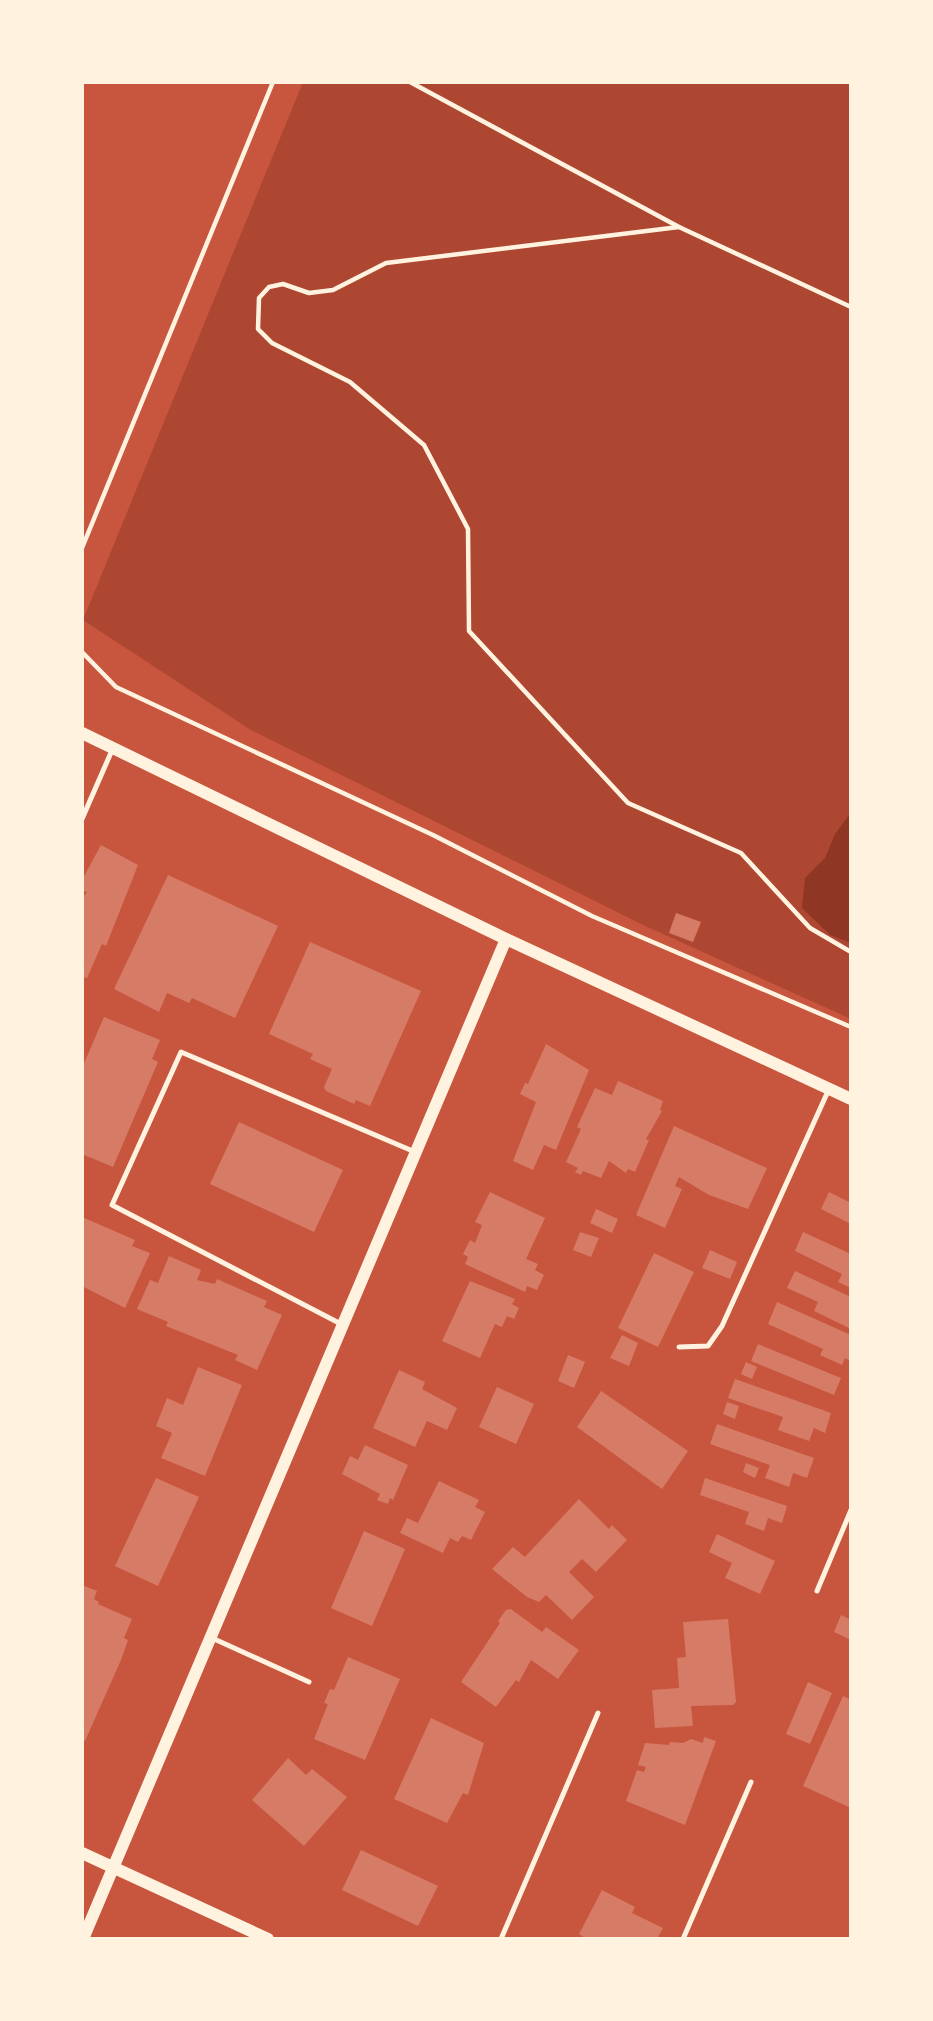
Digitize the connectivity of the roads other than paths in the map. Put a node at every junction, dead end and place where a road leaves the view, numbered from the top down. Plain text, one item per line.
1 (82, 733) edge
2 (113, 748) junction
3 (82, 819) edge
4 (506, 939) junction
5 (829, 1088) junction
6 (851, 1099) edge
7 (415, 1152) junction
8 (341, 1324) junction
9 (679, 1348) dead end
10 (851, 1510) edge
11 (817, 1591) dead end
12 (209, 1637) junction
13 (309, 1682) dead end
14 (598, 1713) dead end
15 (751, 1782) dead end
16 (82, 1853) edge
17 (112, 1866) junction
18 (83, 1939) edge
19 (268, 1939) edge
20 (501, 1939) edge
21 (683, 1939) edge

1 - 2 street
2 - 3 lane
2 - 4 street
4 - 5 street
4 - 7 street
5 - 6 street
5 - 9 lane
7 - 8 street
7 - 8 lane
8 - 12 street
10 - 11 lane
12 - 13 lane
12 - 17 street
14 - 20 lane
15 - 21 lane
16 - 17 street
17 - 18 street
17 - 19 street

